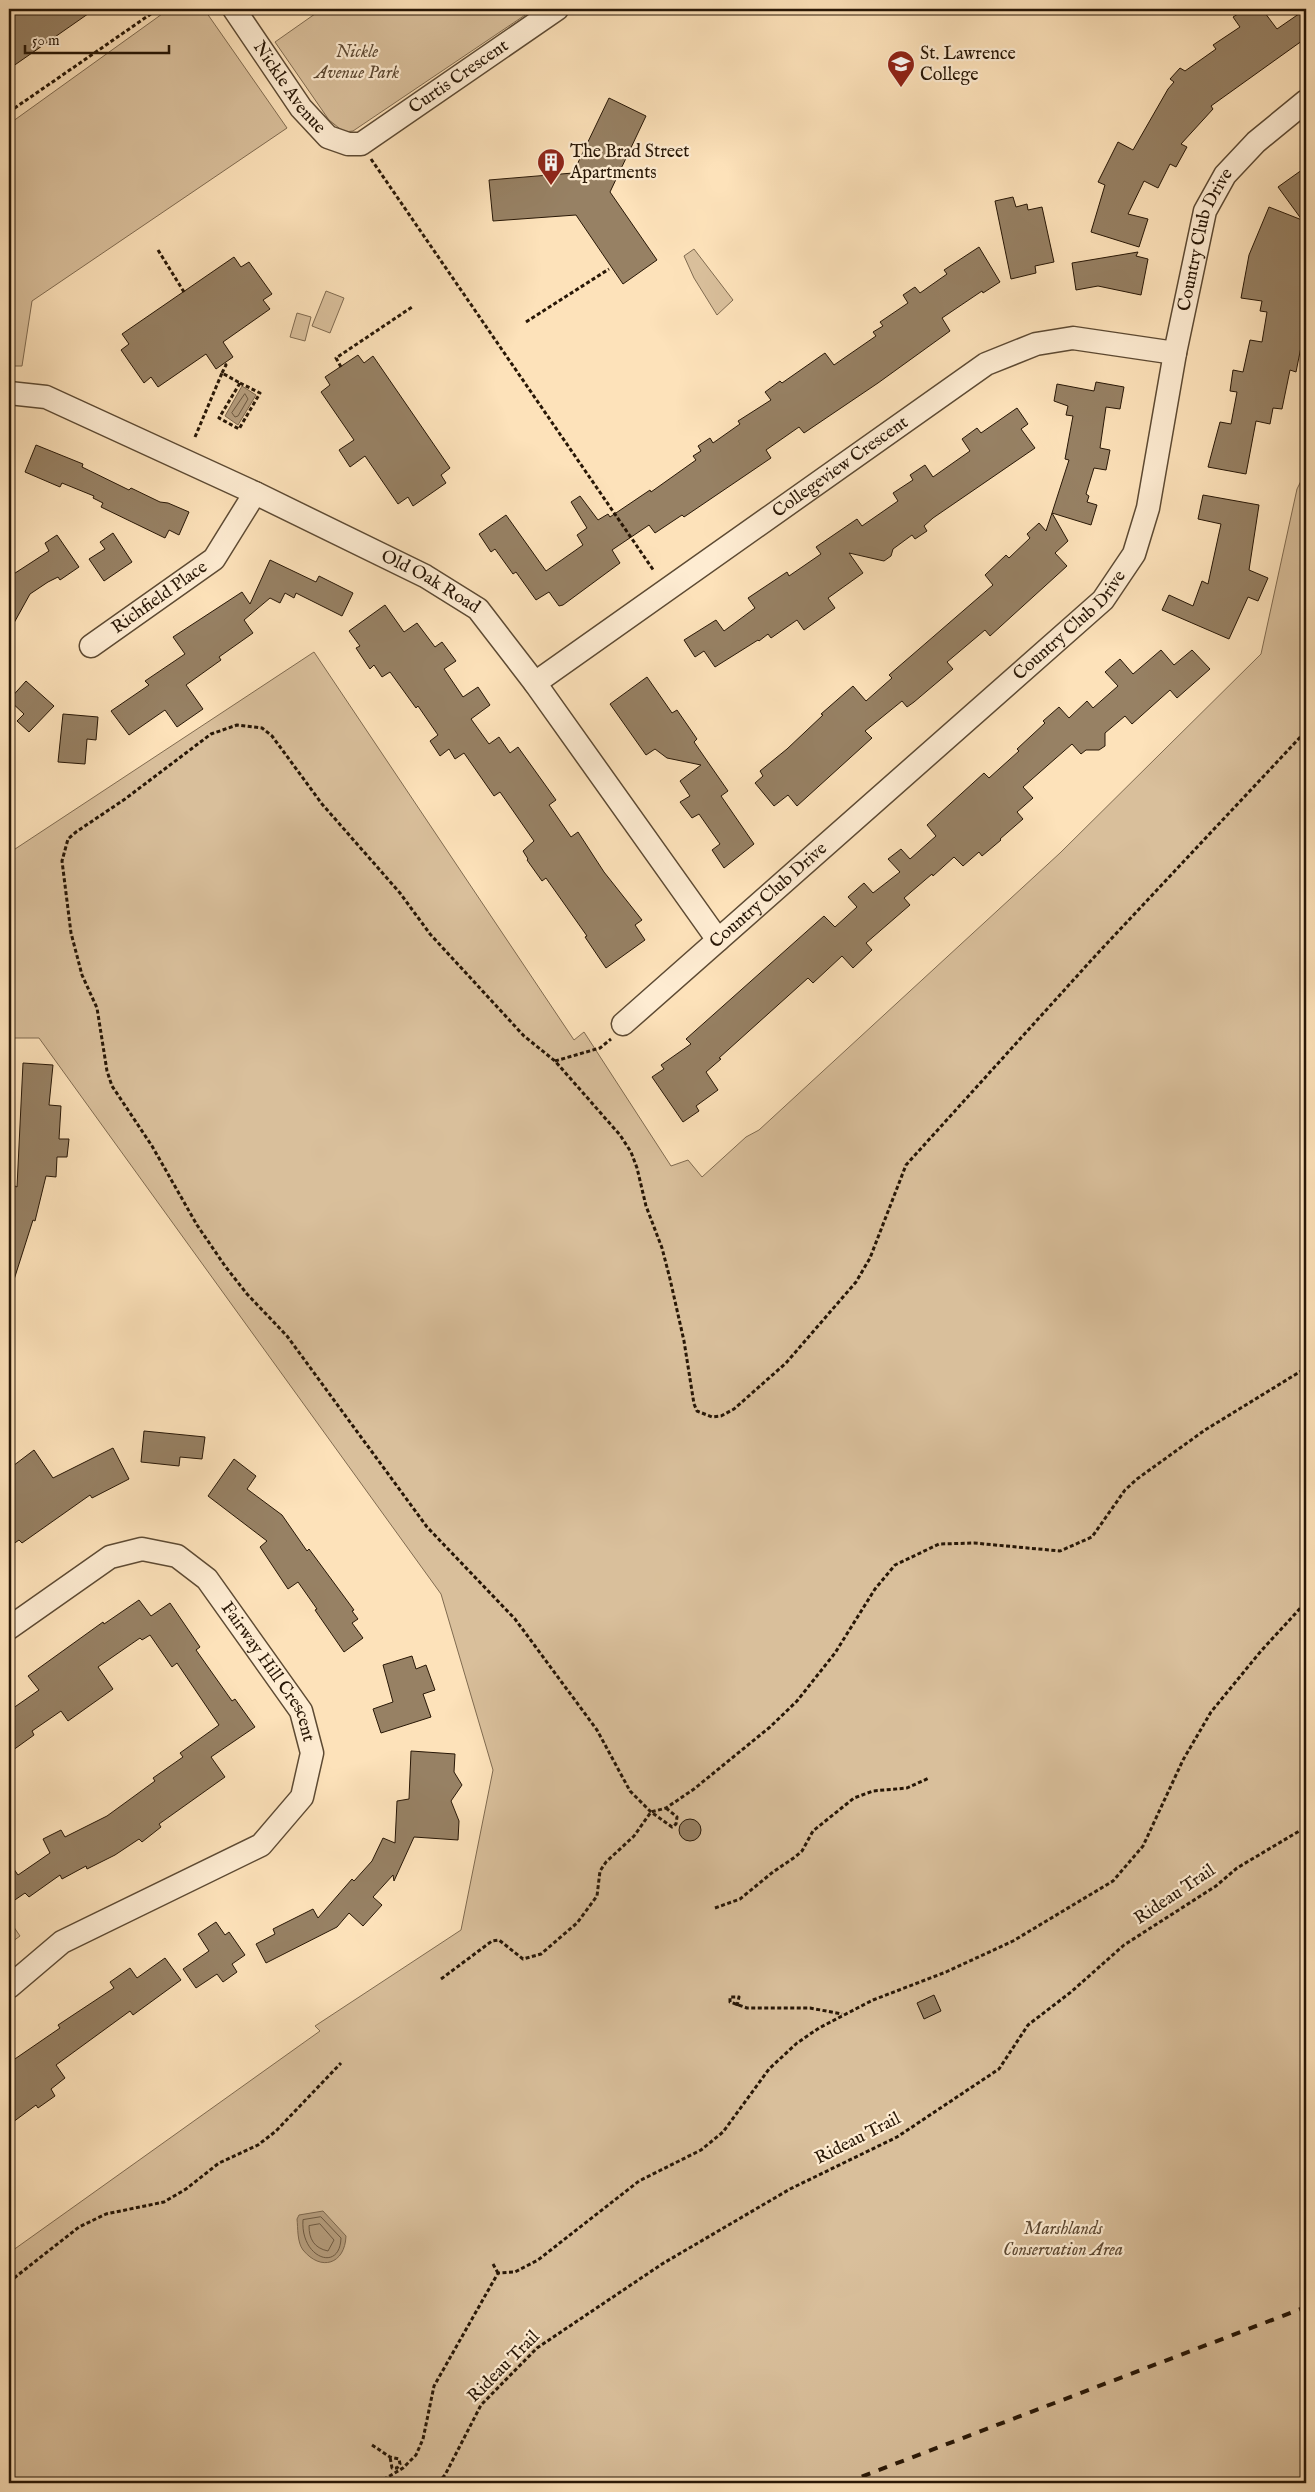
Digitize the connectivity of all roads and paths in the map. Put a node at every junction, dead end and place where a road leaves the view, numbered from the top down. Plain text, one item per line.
1 (158, 9) edge
2 (234, 9) edge
3 (557, 9) edge
4 (1306, 100) edge
5 (9, 112) edge
6 (361, 144) junction
7 (158, 250) dead end
8 (609, 269) dead end
9 (184, 292) dead end
10 (412, 307) dead end
11 (526, 322) dead end
12 (1175, 352) junction
13 (224, 362) dead end
14 (341, 367) dead end
15 (222, 373) junction
16 (240, 383) junction
17 (9, 392) edge
18 (195, 437) dead end
19 (254, 493) junction
20 (654, 571) dead end
21 (91, 646) dead end
22 (536, 683) junction
23 (1306, 731) edge
24 (718, 940) junction
25 (619, 1029) joint
26 (555, 1061) junction
27 (1306, 1368) edge
28 (1306, 1602) edge
29 (9, 1628) edge
30 (929, 1778) dead end
31 (666, 1808) junction
32 (652, 1812) junction
33 (1306, 1827) edge
34 (716, 1908) dead end
35 (441, 1979) dead end
36 (9, 1987) edge
37 (737, 2006) dead end
38 (843, 2015) junction
39 (341, 2063) dead end
40 (493, 2264) dead end
41 (498, 2274) junction
42 (9, 2282) edge
43 (372, 2445) dead end
44 (390, 2457) dead end
45 (378, 2483) edge
46 (438, 2483) edge

1 - 5 path
2 - 6 street, Nickle Avenue
3 - 6 street, Curtis Crescent
4 - 12 street, Country Club Drive
6 - 20 path
7 - 9 path
8 - 11 path
10 - 14 path
12 - 22 street, Collegeview Crescent
12 - 24 street, Country Club Drive
13 - 15 path
15 - 16 path
15 - 18 path
16 - 16 path
17 - 19 street, Old Oak Road
19 - 21 street, Richfield Place
19 - 22 street, Old Oak Road
22 - 24 street, Old Oak Road
23 - 26 path
24 - 25 street, Country Club Drive
25 - 26 path
26 - 32 path
27 - 31 path
28 - 38 path
29 - 36 street, Fairway Hill Crescent
30 - 34 path
31 - 32 path
31 - 32 path
32 - 35 path
33 - 46 path, Rideau Trail
37 - 38 path
38 - 41 path
39 - 42 path
40 - 41 path
41 - 45 path
43 - 44 path

